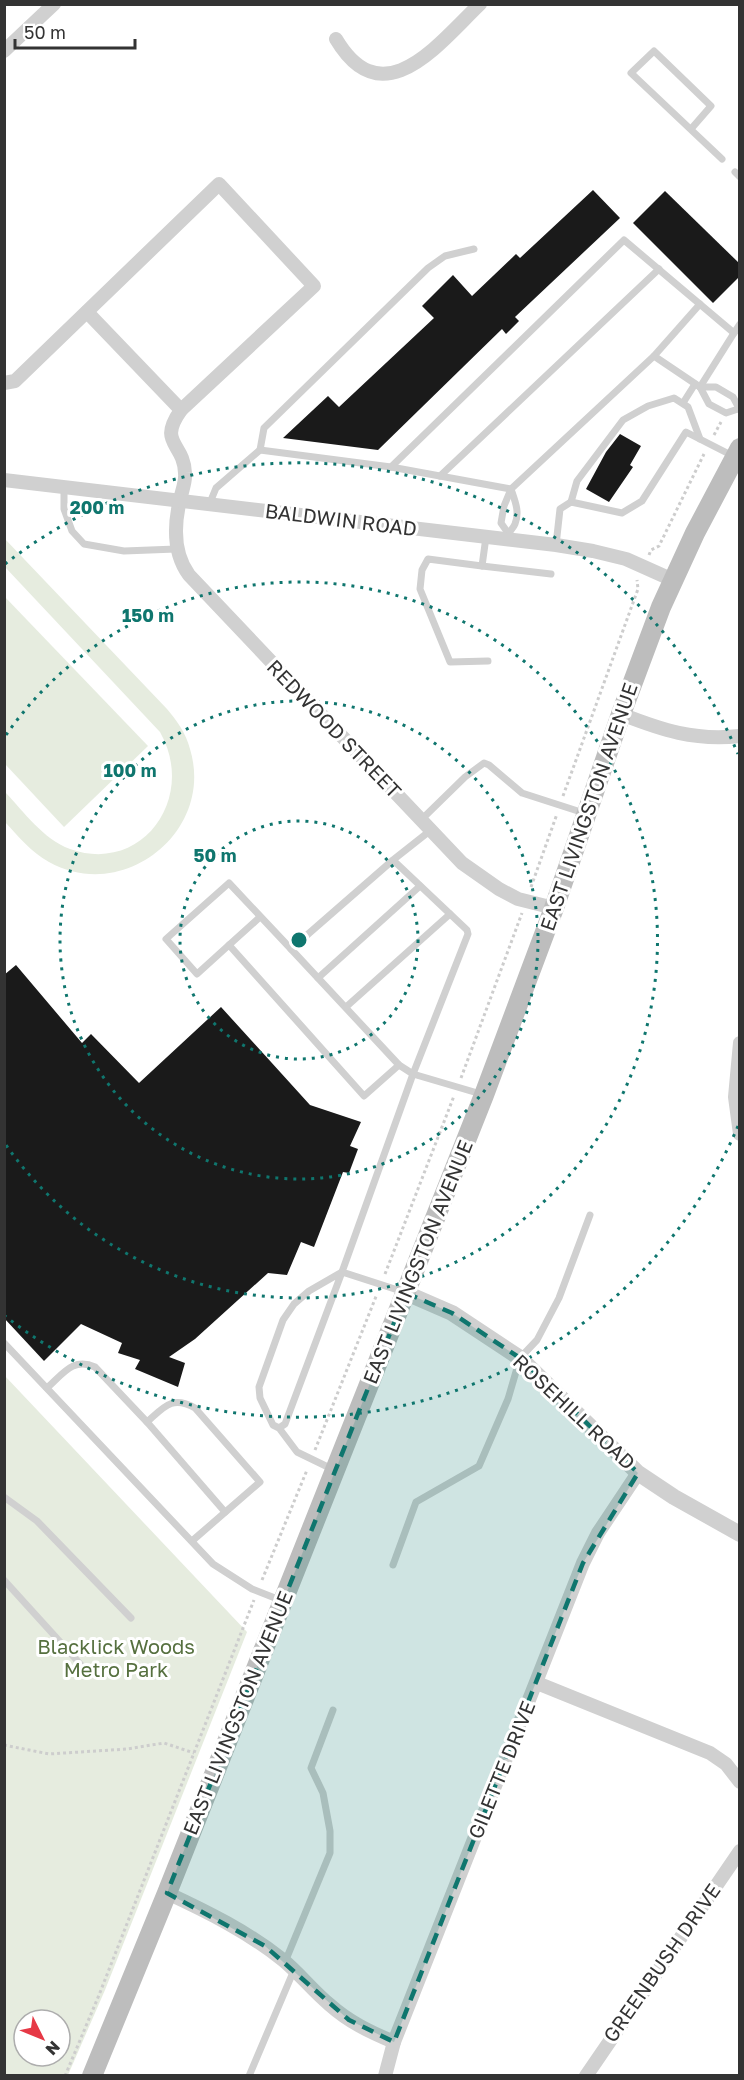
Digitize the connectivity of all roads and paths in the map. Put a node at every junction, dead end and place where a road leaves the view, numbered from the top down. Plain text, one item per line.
1 (54, 4) edge
2 (480, 4) edge
3 (336, 39) dead end
4 (7, 45) edge
5 (691, 129) junction
6 (722, 159) dead end
7 (474, 249) dead end
8 (658, 269) junction
9 (700, 304) junction
10 (87, 312) junction
11 (740, 324) edge
12 (734, 333) junction
13 (654, 356) junction
14 (4, 383) edge
15 (697, 386) junction
16 (683, 403) junction
17 (739, 409) edge
18 (181, 410) junction
19 (726, 413) junction
20 (700, 439) junction
21 (710, 444) junction
22 (260, 450) junction
23 (737, 452) edge
24 (391, 467) junction
25 (440, 476) junction
26 (4, 480) edge
27 (64, 487) junction
28 (511, 489) junction
29 (179, 501) junction
30 (571, 502) junction
31 (208, 505) junction
32 (507, 536) junction
33 (486, 537) junction
34 (556, 545) junction
35 (176, 549) junction
36 (482, 566) junction
37 (643, 567) junction
38 (551, 574) dead end
39 (673, 580) junction
40 (488, 661) dead end
41 (621, 714) junction
42 (740, 736) edge
43 (560, 806) junction
44 (586, 814) junction
45 (426, 825) junction
46 (393, 860) junction
47 (420, 886) junction
48 (526, 901) junction
49 (554, 908) junction
50 (450, 914) junction
51 (260, 917) junction
52 (229, 945) junction
53 (291, 949) junction
54 (318, 978) junction
55 (346, 1007) junction
56 (740, 1043) edge
57 (399, 1065) junction
58 (413, 1074) junction
59 (458, 1087) junction
60 (484, 1095) junction
61 (740, 1134) edge
62 (590, 1215) dead end
63 (342, 1272) junction
64 (381, 1285) junction
65 (406, 1293) junction
66 (4, 1343) edge
67 (520, 1358) junction
68 (47, 1388) junction
69 (147, 1422) junction
70 (279, 1428) junction
71 (311, 1458) junction
72 (335, 1470) junction
73 (638, 1473) junction
74 (4, 1497) edge
75 (225, 1512) junction
76 (740, 1534) edge
77 (192, 1541) junction
78 (393, 1565) dead end
79 (4, 1580) edge
80 (258, 1591) junction
81 (282, 1601) junction
82 (131, 1618) dead end
83 (82, 1666) dead end
84 (537, 1683) junction
85 (333, 1710) dead end
86 (4, 1745) edge
87 (194, 1753) junction
88 (740, 1782) edge
89 (740, 1851) edge
90 (167, 1893) junction
91 (290, 1966) junction
92 (394, 2042) junction
93 (65, 2076) edge
94 (92, 2076) edge
95 (249, 2076) edge
96 (385, 2076) edge
97 (586, 2076) edge

1 - 4 street
2 - 3 street
5 - 5 lane
5 - 6 lane
7 - 22 lane
8 - 9 lane
8 - 24 lane
8 - 25 lane
9 - 12 lane
9 - 13 lane
10 - 14 street
10 - 18 street
10 - 18 street
11 - 12 lane
12 - 15 lane
13 - 15 lane
13 - 28 lane
15 - 16 lane
15 - 17 lane
15 - 19 lane
16 - 20 lane
16 - 30 lane
17 - 19 lane
18 - 29 street
19 - 21 path
20 - 21 lane
20 - 30 lane
21 - 23 lane
21 - 37 path
22 - 24 lane
22 - 31 lane
23 - 39 main road, EAST LIVINGSTON AVENUE
24 - 25 lane
25 - 28 lane
26 - 27 street, BALDWIN ROAD
27 - 29 street, BALDWIN ROAD
27 - 35 lane
28 - 32 lane
28 - 32 lane
29 - 31 street, BALDWIN ROAD
29 - 35 street
30 - 34 lane
31 - 33 street, BALDWIN ROAD
32 - 33 street, BALDWIN ROAD
32 - 34 street, BALDWIN ROAD
33 - 36 lane
34 - 37 street, BALDWIN ROAD
35 - 45 street, REDWOOD STREET
36 - 38 lane
36 - 40 lane
37 - 39 street, BALDWIN ROAD
37 - 43 path
39 - 41 main road, EAST LIVINGSTON AVENUE
41 - 42 street
41 - 44 main road, EAST LIVINGSTON AVENUE
43 - 44 lane
43 - 45 lane
43 - 48 path
44 - 49 main road, EAST LIVINGSTON AVENUE
45 - 46 lane
45 - 48 street, REDWOOD STREET
46 - 47 lane
46 - 53 lane
47 - 50 lane
47 - 54 lane
48 - 49 street, REDWOOD STREET
48 - 59 path
49 - 60 main road, EAST LIVINGSTON AVENUE
50 - 55 lane
50 - 58 lane
51 - 52 lane
51 - 52 lane
51 - 53 lane
52 - 57 lane
53 - 54 lane
54 - 55 lane
55 - 57 lane
56 - 61 street
57 - 58 lane
58 - 59 lane
58 - 63 lane
59 - 60 lane
59 - 64 path
60 - 65 main road, EAST LIVINGSTON AVENUE
62 - 67 lane
63 - 64 lane
63 - 70 lane
63 - 70 lane
64 - 65 lane
64 - 71 path
65 - 67 street, ROSEHILL ROAD
65 - 72 main road, EAST LIVINGSTON AVENUE
66 - 68 lane
67 - 73 street, ROSEHILL ROAD
67 - 78 lane
68 - 69 lane
68 - 77 lane
69 - 75 lane
69 - 75 lane
70 - 71 lane
71 - 72 lane
71 - 80 path
72 - 81 main road, EAST LIVINGSTON AVENUE
73 - 76 street, ROSEHILL ROAD
73 - 84 street, GILETTE DRIVE
74 - 82 lane
75 - 77 lane
77 - 80 lane
79 - 83 lane
80 - 81 lane
80 - 87 path
81 - 90 main road, EAST LIVINGSTON AVENUE
84 - 88 street
84 - 92 street, GILETTE DRIVE
85 - 91 lane
86 - 87 path
87 - 93 path
89 - 97 street, GREENBUSH DRIVE
90 - 91 street
90 - 94 main road, EAST LIVINGSTON AVENUE
91 - 92 street
91 - 95 lane
92 - 96 street, GILETTE DRIVE

